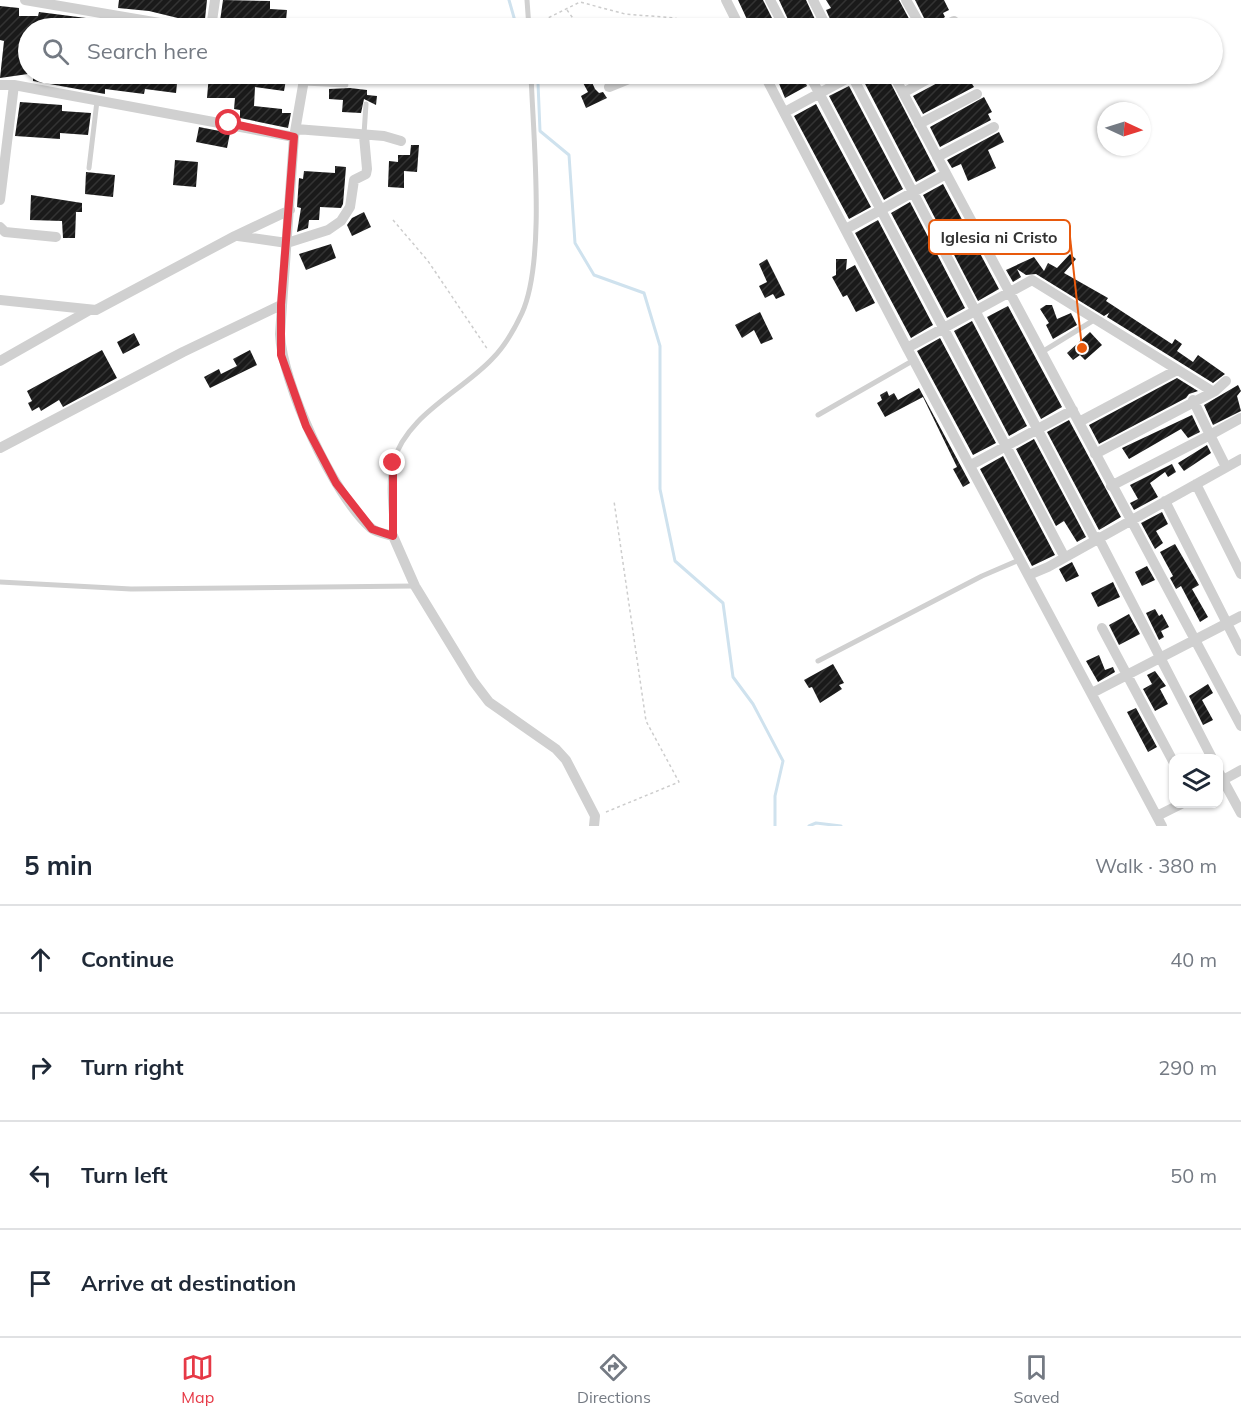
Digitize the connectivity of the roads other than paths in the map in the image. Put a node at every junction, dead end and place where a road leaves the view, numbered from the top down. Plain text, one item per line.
1 (25, 0) edge
2 (215, 0) edge
3 (527, 0) edge
4 (726, 0) edge
5 (770, 0) edge
6 (813, 0) edge
7 (906, 0) edge
8 (130, 18) edge
9 (212, 18) edge
10 (528, 18) edge
11 (734, 18) edge
12 (780, 18) edge
13 (822, 18) edge
14 (916, 18) edge
15 (303, 84) edge
16 (340, 84) edge
17 (531, 84) edge
18 (616, 84) edge
19 (770, 84) edge
20 (815, 84) edge
21 (834, 84) edge
22 (857, 84) edge
23 (898, 84) edge
24 (919, 84) edge
25 (0, 85) edge
26 (14, 85) junction
27 (346, 85) dead end
28 (609, 87) dead end
29 (819, 92) junction
30 (903, 93) junction
31 (977, 93) dead end
32 (97, 101) junction
33 (366, 104) dead end
34 (785, 112) junction
35 (919, 124) junction
36 (994, 128) dead end
37 (295, 133) junction
38 (364, 136) junction
39 (401, 141) dead end
40 (937, 157) junction
41 (88, 168) dead end
42 (946, 174) junction
43 (912, 192) junction
44 (0, 200) edge
45 (290, 210) junction
46 (880, 210) junction
47 (0, 227) edge
48 (846, 229) junction
49 (235, 236) junction
50 (56, 237) dead end
51 (287, 243) junction
52 (1009, 293) junction
53 (0, 300) edge
54 (281, 305) junction
55 (88, 311) junction
56 (975, 312) junction
57 (1094, 320) junction
58 (942, 330) junction
59 (907, 348) junction
60 (1042, 353) junction
61 (914, 360) junction
62 (0, 361) edge
63 (1177, 370) junction
64 (1226, 381) dead end
65 (1212, 391) junction
66 (1193, 400) junction
67 (1073, 410) junction
68 (818, 415) dead end
69 (1241, 418) edge
70 (1079, 422) junction
71 (1038, 428) junction
72 (1209, 435) junction
73 (1004, 446) junction
74 (0, 448) edge
75 (1095, 454) junction
76 (1241, 459) edge
77 (971, 465) junction
78 (1226, 467) junction
79 (1196, 484) junction
80 (1111, 486) junction
81 (1165, 501) junction
82 (1129, 520) junction
83 (393, 536) junction
84 (1097, 538) junction
85 (1064, 556) junction
86 (1021, 559) junction
87 (1241, 574) edge
88 (1029, 575) junction
89 (0, 582) edge
90 (415, 586) junction
91 (1241, 616) edge
92 (1226, 624) junction
93 (1101, 628) dead end
94 (1195, 640) junction
95 (1241, 651) edge
96 (1160, 658) junction
97 (818, 661) dead end
98 (1126, 677) junction
99 (1092, 693) junction
100 (1241, 726) edge
101 (1209, 754) edge
102 (1169, 756) edge
103 (1241, 770) edge
104 (1223, 777) edge
105 (1223, 783) edge
106 (1176, 808) edge
107 (1241, 813) edge
108 (595, 821) edge
109 (1160, 821) edge

1 - 8 street
2 - 9 street
3 - 10 lane
4 - 11 street
5 - 12 street
6 - 13 street
7 - 14 street
15 - 37 street
16 - 27 lane
17 - 83 lane
18 - 28 street
19 - 34 street
20 - 29 street
21 - 29 street
22 - 43 street
23 - 30 street
24 - 30 street
25 - 26 street
26 - 32 street
26 - 44 street
29 - 34 street
29 - 46 street
30 - 35 street
31 - 35 street
32 - 37 street
32 - 41 lane
33 - 38 lane
34 - 48 street
35 - 40 street
36 - 40 street
37 - 38 street
37 - 45 street
38 - 39 street
38 - 51 street
40 - 42 street
42 - 43 street
42 - 52 street
43 - 46 street
43 - 56 street
45 - 49 street
45 - 51 street
46 - 48 street
46 - 58 street
47 - 50 street
48 - 59 street
49 - 51 street
49 - 55 street
51 - 54 street
52 - 56 street
52 - 57 street
52 - 60 street
53 - 55 street
54 - 74 street
54 - 83 street
55 - 62 street
56 - 58 street
56 - 71 street
57 - 60 lane
57 - 63 street
58 - 59 street
58 - 73 street
59 - 61 street
60 - 67 street
61 - 68 lane
61 - 77 street
63 - 65 street
63 - 70 street
64 - 65 street
65 - 66 street
66 - 72 street
66 - 75 street
67 - 70 street
67 - 71 street
69 - 72 street
70 - 75 street
71 - 73 street
71 - 84 street
72 - 78 street
72 - 80 street
73 - 77 street
73 - 85 street
75 - 80 street
76 - 78 street
77 - 86 street
78 - 79 street
79 - 81 street
79 - 87 street
80 - 82 street
81 - 82 street
81 - 92 street
82 - 84 street
82 - 94 street
83 - 90 street
84 - 85 street
84 - 96 street
85 - 88 street
86 - 88 street
86 - 97 lane
88 - 99 street
89 - 90 lane
90 - 108 street
91 - 92 street
92 - 94 street
92 - 95 street
93 - 98 street
94 - 96 street
94 - 100 street
96 - 98 street
96 - 101 street
98 - 99 street
98 - 102 street
99 - 109 street
103 - 104 street
105 - 107 street
106 - 109 street

